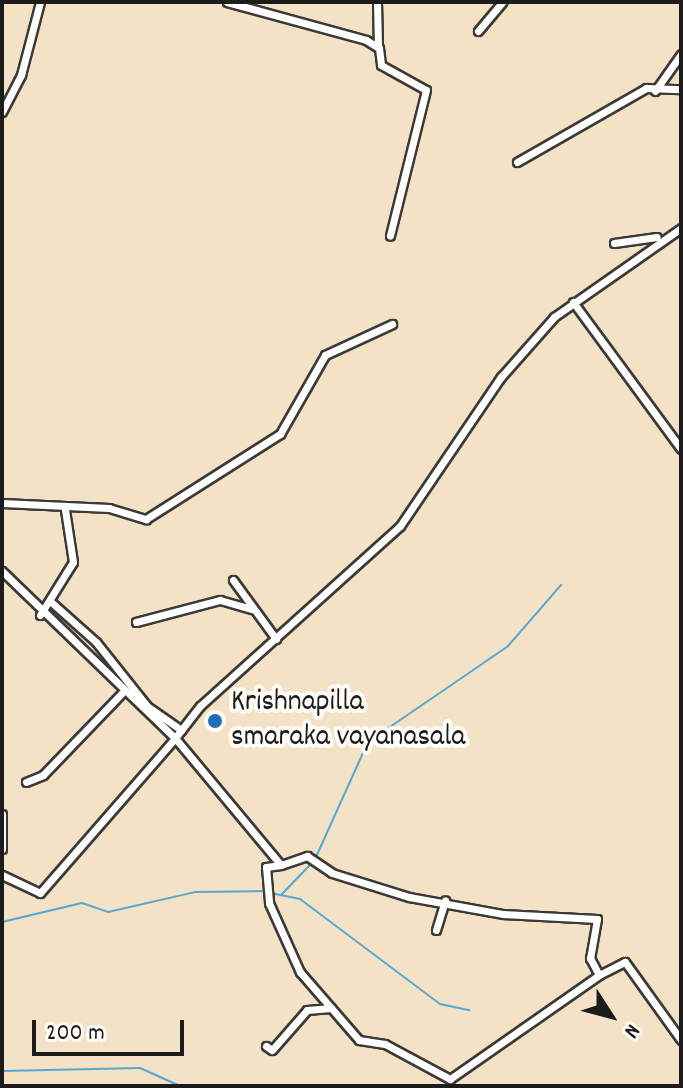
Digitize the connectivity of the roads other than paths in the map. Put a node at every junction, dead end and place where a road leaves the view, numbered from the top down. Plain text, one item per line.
1 (40, 2) edge
2 (227, 2) edge
3 (377, 2) edge
4 (502, 2) edge
5 (478, 31) dead end
6 (378, 46) junction
7 (681, 54) edge
8 (681, 89) edge
9 (655, 91) junction
10 (2, 112) edge
11 (517, 162) dead end
12 (681, 228) edge
13 (390, 236) dead end
14 (660, 236) junction
15 (614, 243) dead end
16 (573, 302) junction
17 (392, 324) dead end
18 (681, 449) edge
19 (2, 503) edge
20 (64, 509) junction
21 (2, 571) edge
22 (233, 580) dead end
23 (50, 601) junction
24 (252, 609) junction
25 (40, 615) junction
26 (136, 622) dead end
27 (276, 639) junction
28 (123, 692) junction
29 (181, 730) junction
30 (175, 738) junction
31 (26, 782) dead end
32 (2, 814) edge
33 (2, 849) edge
34 (281, 865) junction
35 (2, 875) edge
36 (445, 900) junction
37 (436, 930) dead end
38 (599, 975) junction
39 (331, 1008) junction
40 (681, 1040) edge
41 (266, 1046) dead end

1 - 10 street
2 - 6 street
3 - 6 street
4 - 5 street
6 - 13 street
7 - 9 street
8 - 9 street
9 - 11 street
12 - 14 street
14 - 15 street
14 - 16 street
16 - 18 street
16 - 27 street
17 - 20 street
19 - 20 street
20 - 23 street
21 - 25 street
22 - 24 street
23 - 25 street
23 - 29 street
24 - 26 street
24 - 27 street
25 - 28 street
27 - 29 street
28 - 30 street
28 - 31 street
29 - 30 street
30 - 34 street
30 - 35 street
32 - 33 street
34 - 36 street
34 - 39 street
36 - 37 street
36 - 38 street
38 - 39 street
38 - 40 street
39 - 41 street

